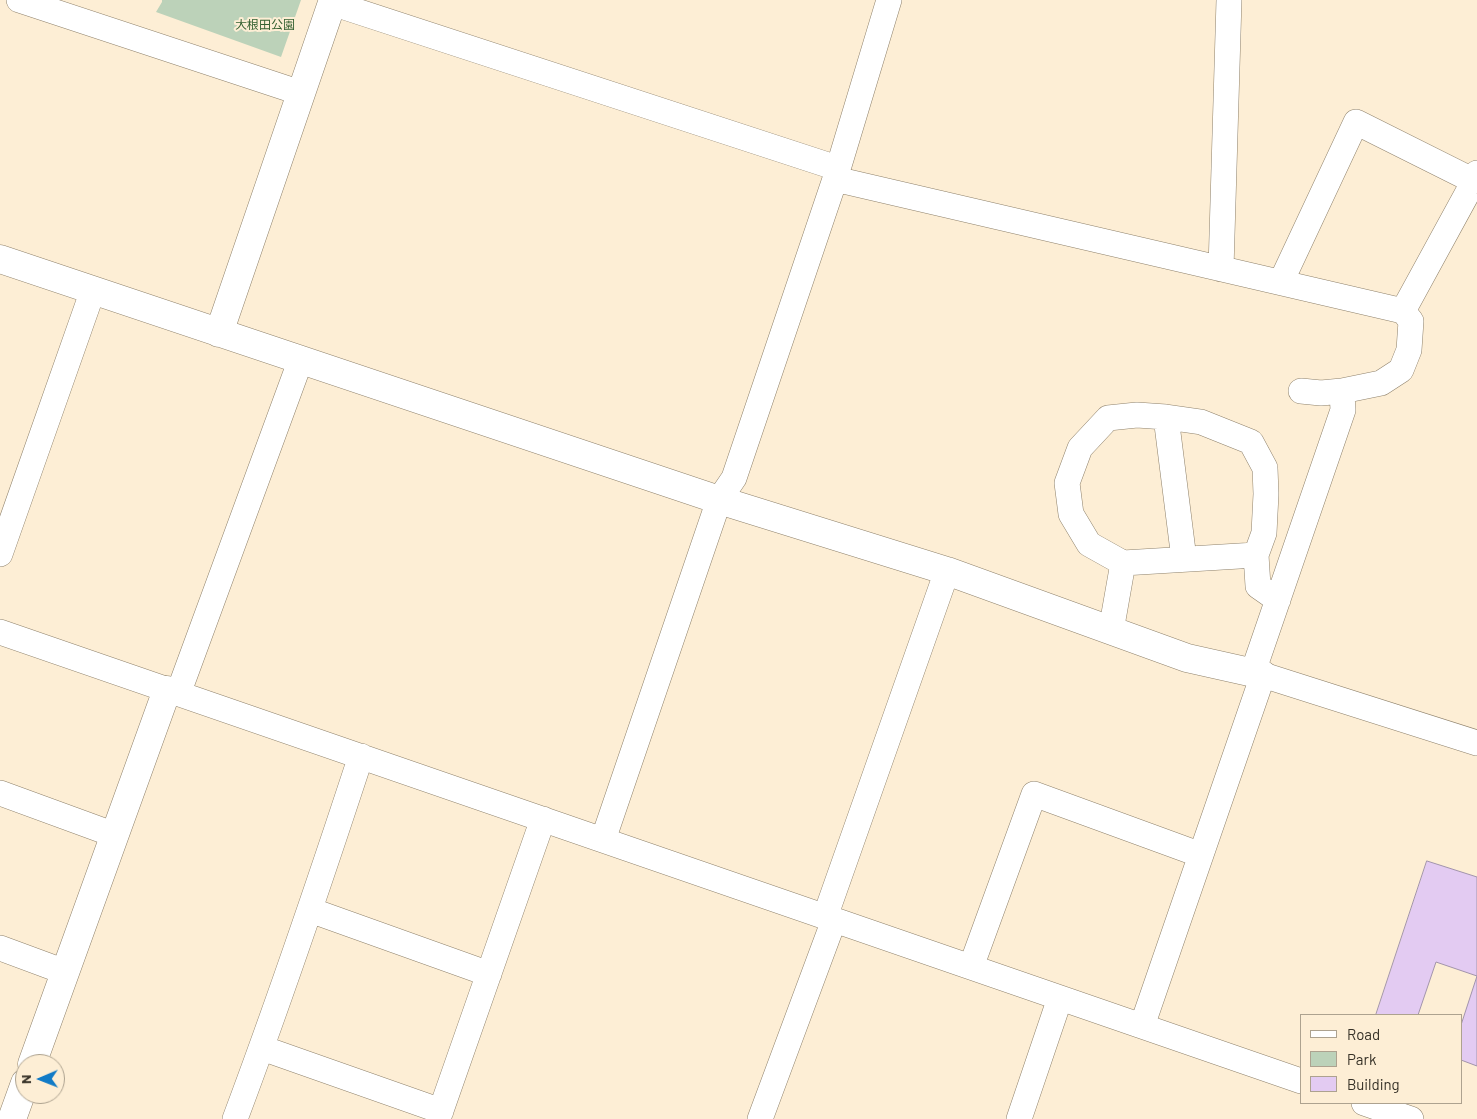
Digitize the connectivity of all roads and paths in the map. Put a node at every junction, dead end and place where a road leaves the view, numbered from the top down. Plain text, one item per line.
1 (19, 0) edge
2 (889, 0) edge
3 (1228, 0) edge
4 (333, 1) edge
5 (301, 93) junction
6 (836, 173) junction
7 (1476, 177) edge
8 (0, 259) edge
9 (1221, 269) junction
10 (1282, 282) junction
11 (93, 290) junction
12 (1403, 310) junction
13 (219, 333) junction
14 (301, 359) junction
15 (1302, 391) dead end
16 (1342, 392) junction
17 (1166, 417) junction
18 (719, 500) junction
19 (0, 554) edge
20 (1256, 555) junction
21 (1184, 559) junction
22 (1123, 563) junction
23 (947, 571) junction
24 (1278, 600) junction
25 (1111, 631) junction
26 (0, 632) edge
27 (1258, 673) junction
28 (172, 692) junction
29 (1477, 743) edge
30 (361, 756) junction
31 (0, 793) edge
32 (543, 819) junction
33 (115, 834) junction
34 (603, 840) junction
35 (1201, 855) junction
36 (310, 910) junction
37 (829, 919) junction
38 (0, 948) edge
39 (971, 967) junction
40 (65, 972) junction
41 (489, 974) junction
42 (1060, 998) junction
43 (1142, 1026) junction
44 (262, 1048) junction
45 (36, 1054) edge
46 (1300, 1081) edge
47 (17, 1104) edge
48 (1367, 1104) edge
49 (440, 1115) edge
50 (12, 1116) edge
51 (235, 1119) edge
52 (760, 1119) edge
53 (1019, 1119) edge
54 (1412, 1119) edge

1 - 5 street
2 - 6 street
3 - 9 street
4 - 5 street
4 - 6 street
5 - 13 street
6 - 9 street
6 - 18 street
7 - 10 street
7 - 12 street
8 - 11 street
9 - 10 street
10 - 12 street
11 - 13 street
11 - 19 street
12 - 16 street
13 - 14 street
14 - 18 street
14 - 28 street
15 - 16 street
16 - 24 street
17 - 20 street
17 - 21 street
17 - 22 street
18 - 23 street
18 - 34 street
20 - 21 street
20 - 24 street
21 - 22 street
22 - 25 street
23 - 25 street
23 - 37 street
24 - 27 street
25 - 27 street
26 - 28 street
27 - 29 street
27 - 35 street
28 - 30 street
28 - 33 street
30 - 32 street
30 - 36 street
31 - 33 street
32 - 34 street
32 - 41 street
33 - 40 street
34 - 37 street
35 - 39 street
35 - 43 street
36 - 41 street
36 - 44 street
37 - 39 street
37 - 52 street
38 - 40 street
39 - 42 street
40 - 45 street
41 - 49 street
42 - 43 street
42 - 53 street
43 - 46 street
44 - 49 street
44 - 51 street
47 - 50 street
48 - 54 street

